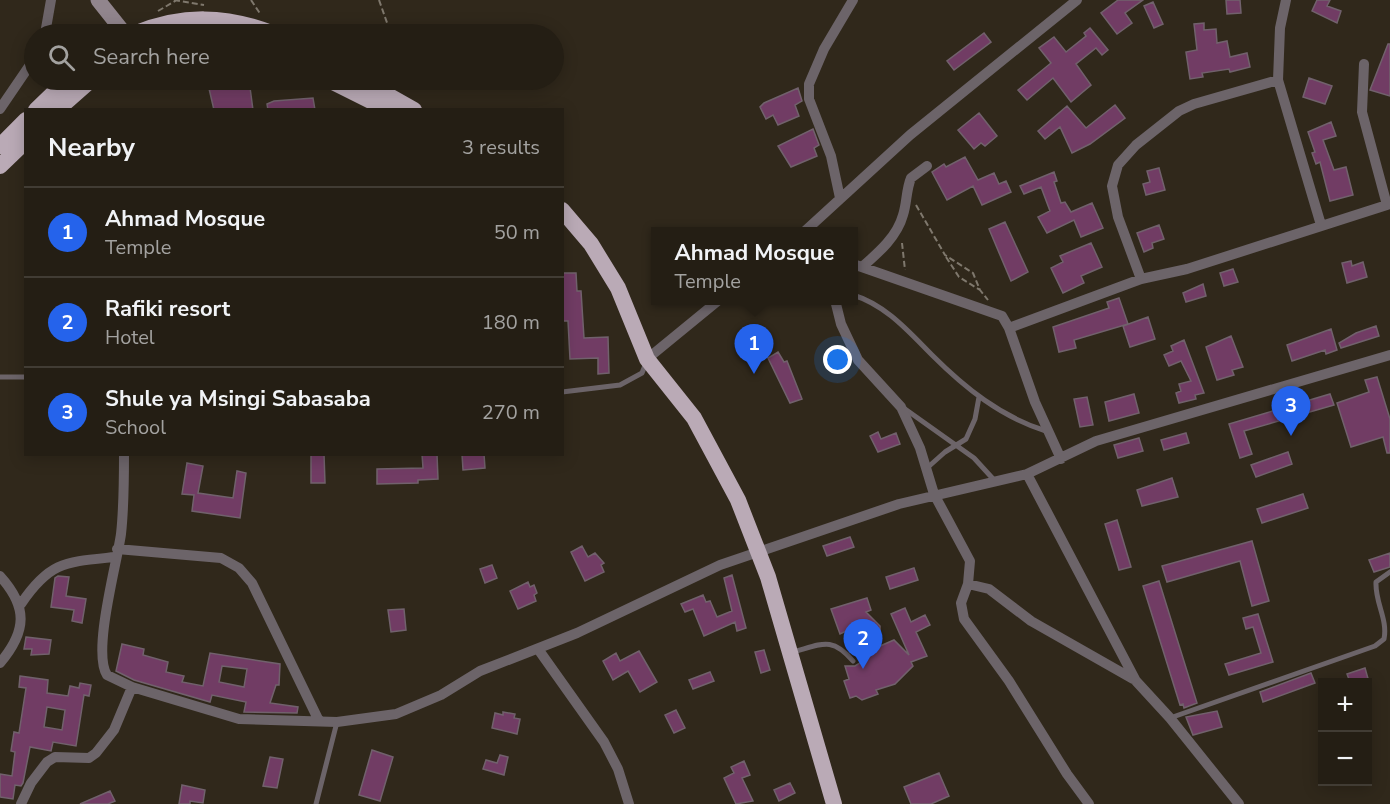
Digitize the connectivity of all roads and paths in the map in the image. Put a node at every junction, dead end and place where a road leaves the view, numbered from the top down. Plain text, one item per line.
1 (51, 0) edge
2 (98, 0) edge
3 (251, 0) edge
4 (379, 0) edge
5 (853, 0) edge
6 (1077, 0) edge
7 (1286, 0) edge
8 (261, 16) dead end
9 (47, 24) edge
10 (113, 24) edge
11 (166, 24) edge
12 (238, 24) edge
13 (387, 24) edge
14 (1364, 64) dead end
15 (24, 74) edge
16 (1278, 80) junction
17 (57, 90) edge
18 (80, 90) edge
19 (349, 90) edge
20 (379, 90) edge
21 (38, 108) edge
22 (59, 108) edge
23 (385, 108) edge
24 (411, 108) edge
25 (0, 109) edge
26 (24, 122) edge
27 (24, 143) edge
28 (0, 146) edge
29 (0, 166) edge
30 (927, 166) dead end
31 (907, 192) junction
32 (840, 198) junction
33 (1388, 205) edge
34 (564, 212) edge
35 (1321, 225) junction
36 (808, 227) edge
37 (898, 229) junction
38 (945, 255) junction
39 (858, 264) edge
40 (858, 265) edge
41 (1142, 279) junction
42 (905, 282) junction
43 (980, 290) junction
44 (858, 298) edge
45 (712, 305) edge
46 (836, 305) edge
47 (1002, 316) junction
48 (1009, 328) junction
49 (1390, 355) edge
50 (647, 358) junction
51 (0, 377) edge
52 (24, 377) edge
53 (564, 392) edge
54 (979, 397) junction
55 (901, 406) junction
56 (1048, 431) junction
57 (958, 446) junction
58 (124, 456) edge
59 (1061, 459) junction
60 (927, 468) junction
61 (1027, 474) junction
62 (995, 482) junction
63 (934, 494) junction
64 (759, 552) junction
65 (116, 553) junction
66 (1390, 572) edge
67 (0, 576) edge
68 (968, 584) junction
69 (21, 604) junction
70 (538, 650) junction
71 (789, 654) junction
72 (853, 661) dead end
73 (0, 663) edge
74 (1136, 681) junction
75 (132, 687) junction
76 (1170, 718) junction
77 (319, 721) junction
78 (337, 722) junction
79 (21, 804) edge
80 (316, 804) edge
81 (629, 804) edge
82 (834, 804) edge
83 (1089, 804) edge
84 (1239, 804) edge

1 - 9 street
2 - 10 main road
3 - 8 path
4 - 13 path
5 - 32 street
6 - 32 street
7 - 16 street
11 - 12 highway
14 - 33 street
15 - 25 street
16 - 35 street
16 - 41 street
17 - 21 highway
18 - 22 highway
19 - 23 highway
20 - 24 highway
26 - 28 highway
27 - 29 highway
30 - 31 street
31 - 37 street
31 - 38 path
32 - 36 street
33 - 35 street
34 - 50 highway
35 - 41 street
37 - 39 street
37 - 42 path
38 - 43 path
38 - 43 path
40 - 42 street
41 - 48 street
42 - 47 street
43 - 47 path
44 - 54 lane
45 - 50 street
46 - 55 street
47 - 48 street
48 - 56 street
49 - 59 street
50 - 53 lane
50 - 64 highway
51 - 52 lane
54 - 56 lane
54 - 57 lane
55 - 57 lane
55 - 60 street
56 - 59 street
57 - 60 lane
57 - 62 lane
58 - 65 street
59 - 61 street
60 - 63 street
61 - 62 street
61 - 74 street
62 - 63 street
63 - 64 street
63 - 68 street
64 - 70 street
64 - 71 highway
65 - 69 street
65 - 75 street
65 - 77 street
66 - 76 lane
67 - 69 street
68 - 74 street
68 - 83 street
69 - 73 street
70 - 78 street
70 - 81 street
71 - 72 lane
71 - 82 highway
74 - 76 street
75 - 77 street
75 - 79 street
76 - 84 street
77 - 78 street
78 - 80 lane

